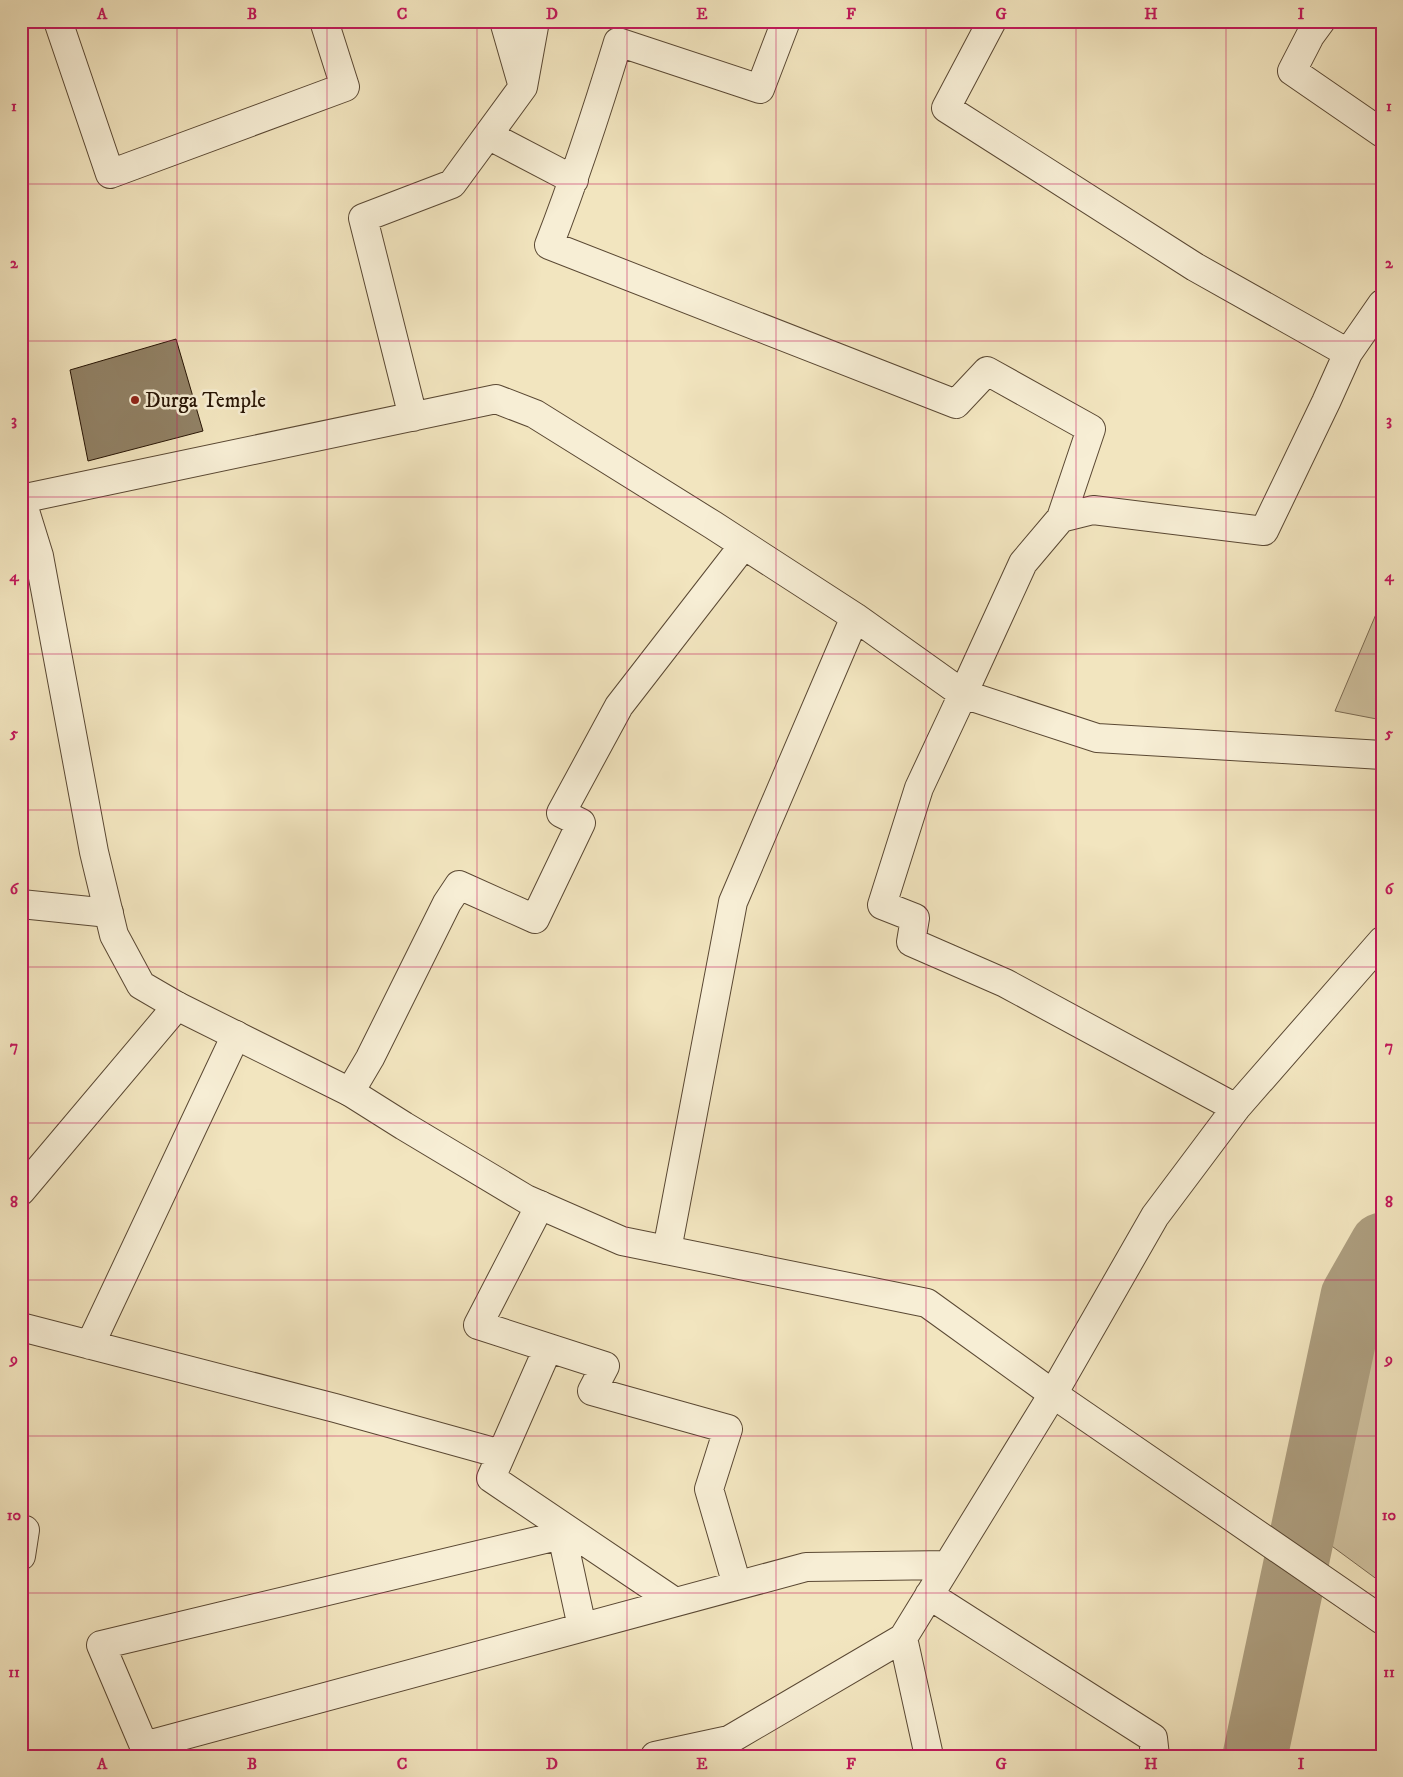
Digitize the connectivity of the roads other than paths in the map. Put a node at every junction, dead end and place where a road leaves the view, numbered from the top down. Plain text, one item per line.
1 (58, 21) edge
2 (324, 21) edge
3 (504, 21) edge
4 (535, 21) edge
5 (786, 21) edge
6 (992, 21) edge
7 (1321, 21) edge
8 (523, 86) junction
9 (1382, 133) edge
10 (488, 135) junction
11 (574, 180) junction
12 (1382, 304) edge
13 (1348, 353) junction
14 (413, 417) junction
15 (21, 499) edge
16 (1061, 518) junction
17 (743, 546) junction
18 (855, 617) junction
19 (963, 694) junction
20 (1382, 755) edge
21 (21, 904) edge
22 (109, 913) junction
23 (1382, 941) edge
24 (177, 1006) junction
25 (236, 1036) junction
26 (350, 1092) junction
27 (1236, 1108) junction
28 (21, 1191) edge
29 (540, 1205) junction
30 (667, 1250) junction
31 (21, 1327) edge
32 (90, 1345) junction
33 (548, 1348) junction
34 (1053, 1394) junction
35 (501, 1454) junction
36 (21, 1530) edge
37 (21, 1556) edge
38 (948, 1565) junction
39 (737, 1585) junction
40 (929, 1595) junction
41 (675, 1602) junction
42 (1382, 1620) edge
43 (582, 1627) junction
44 (903, 1638) junction
45 (145, 1751) edge
46 (655, 1756) edge
47 (929, 1756) edge
48 (1155, 1756) edge

1 - 2 street
3 - 8 street
4 - 8 street
5 - 11 street
6 - 13 street
7 - 9 street
8 - 10 street
10 - 11 street
10 - 14 street
11 - 16 street
12 - 13 street
13 - 16 street
14 - 15 street
14 - 17 street
15 - 22 street
16 - 19 street
17 - 18 street
17 - 26 street
18 - 19 street
18 - 30 street
19 - 20 street
19 - 27 street
21 - 22 street
22 - 24 street
23 - 27 street
24 - 25 street
24 - 28 street
25 - 26 street
25 - 32 street
26 - 29 street
27 - 34 street
29 - 30 street
29 - 33 street
30 - 34 street
31 - 32 street
32 - 35 street
33 - 35 street
33 - 39 street
34 - 38 street
34 - 42 street
35 - 41 street
36 - 37 street
38 - 39 street
38 - 40 street
39 - 41 street
40 - 44 street
40 - 48 street
41 - 43 street
43 - 45 street
43 - 45 street
44 - 46 street
44 - 47 street

